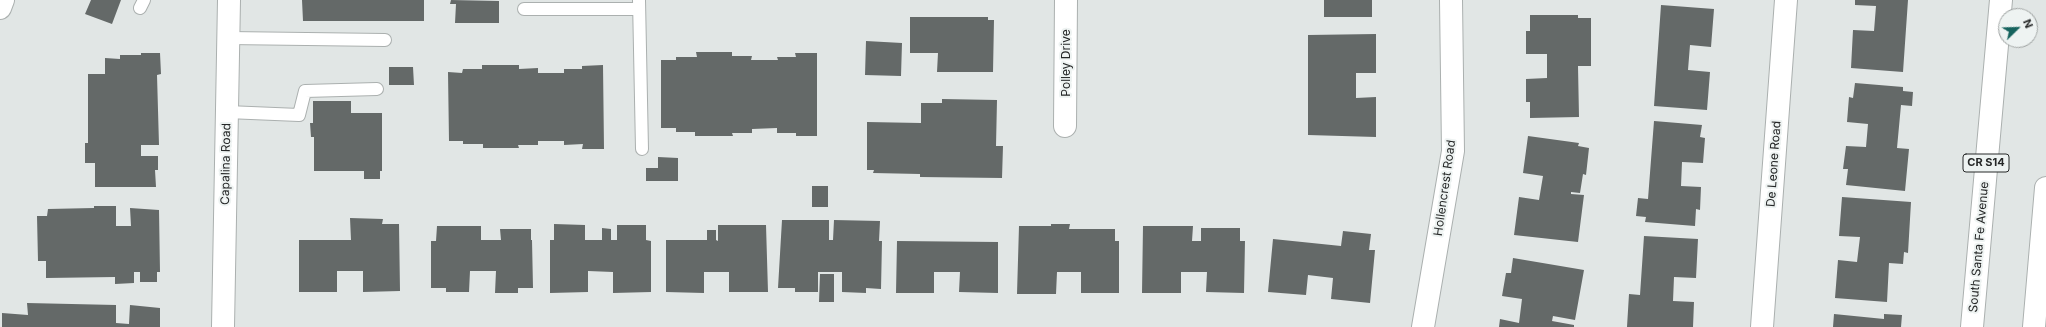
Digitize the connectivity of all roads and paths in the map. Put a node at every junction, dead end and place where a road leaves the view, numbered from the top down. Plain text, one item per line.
1 (3, 0) edge
2 (229, 0) edge
3 (1066, 0) edge
4 (1451, 0) edge
5 (1786, 0) edge
6 (2001, 0) edge
7 (639, 4) edge
8 (0, 8) edge
9 (524, 9) dead end
10 (228, 38) junction
11 (385, 40) dead end
12 (377, 89) dead end
13 (227, 112) junction
14 (1065, 126) dead end
15 (642, 149) dead end
16 (2046, 188) edge
17 (2045, 214) edge
18 (223, 327) edge
19 (1423, 327) edge
20 (1762, 327) edge
21 (1972, 327) edge
22 (2034, 327) edge

1 - 8 main road
2 - 10 main road, Capalina Road
3 - 14 main road, Polley Drive
4 - 19 main road, Hollencrest Road
5 - 20 main road, De Leone Road
6 - 21 main road, South Santa Fe Avenue / CR S14
7 - 9 lane
7 - 15 lane
10 - 11 lane
10 - 13 main road, Capalina Road
12 - 13 lane
13 - 18 main road, Capalina Road
16 - 17 main road
17 - 22 main road

